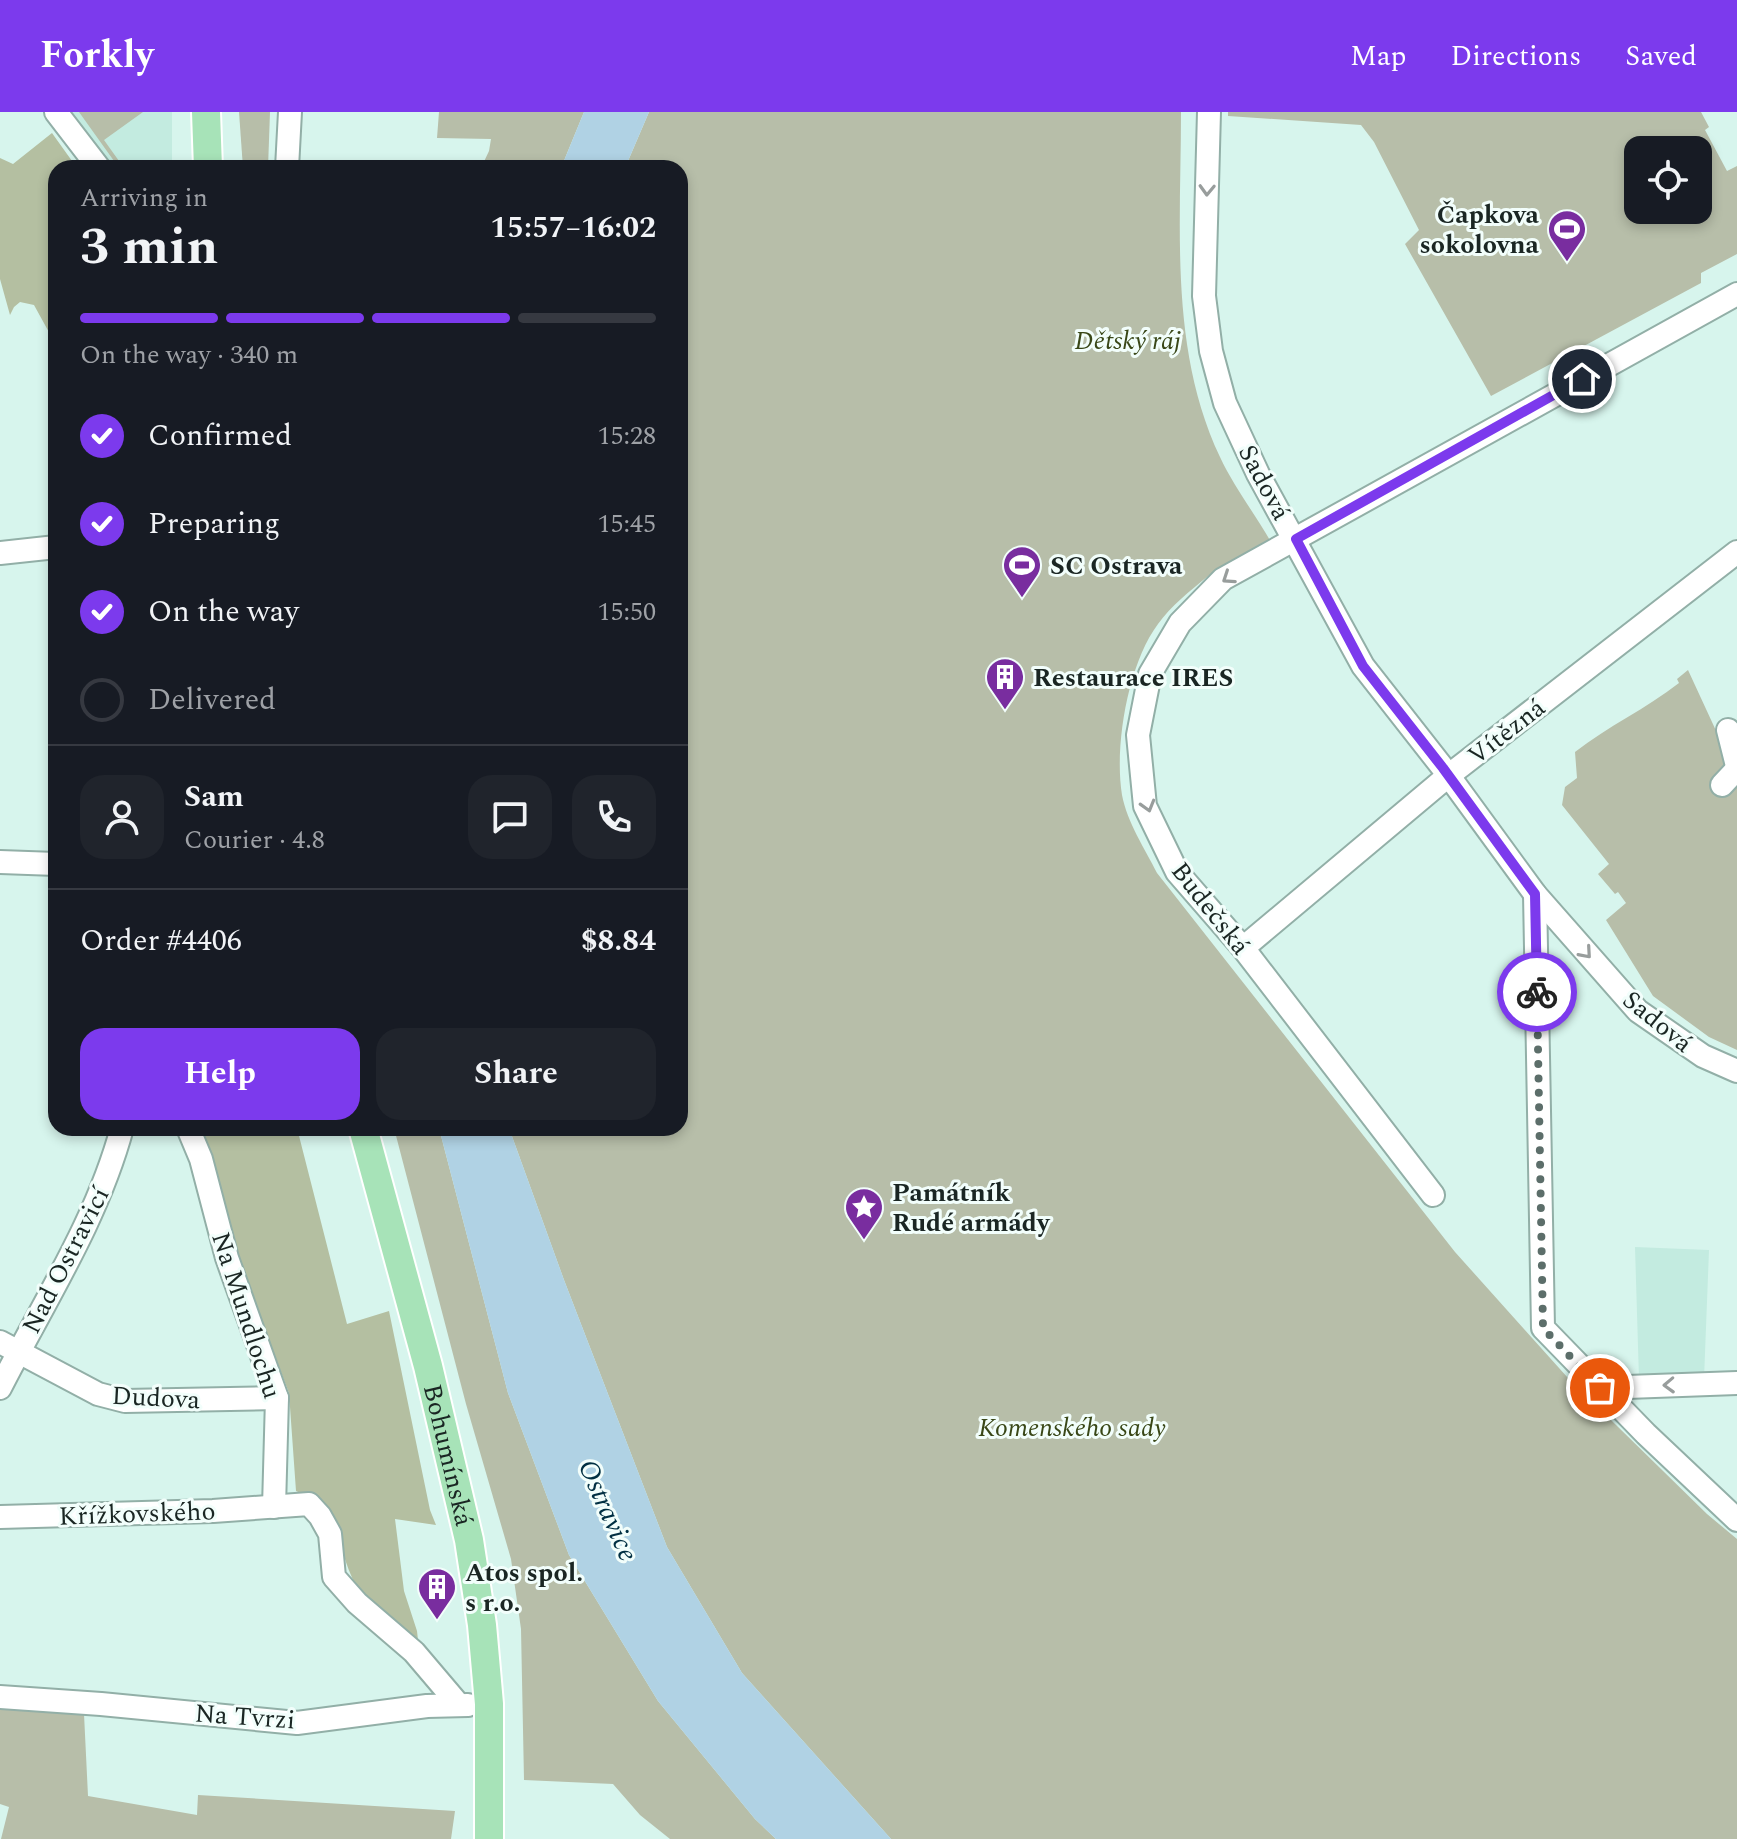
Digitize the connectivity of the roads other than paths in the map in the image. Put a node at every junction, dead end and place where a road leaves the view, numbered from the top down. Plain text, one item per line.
1 (56, 112) edge
2 (206, 112) edge
3 (290, 112) edge
4 (1209, 112) edge
5 (93, 160) edge
6 (208, 160) edge
7 (287, 160) edge
8 (1737, 294) edge
9 (1296, 539) junction
10 (48, 548) edge
11 (1737, 552) edge
12 (0, 553) edge
13 (1728, 730) dead end
14 (1732, 774) edge
15 (1448, 776) junction
16 (0, 862) edge
17 (48, 864) edge
18 (1535, 894) junction
19 (1243, 948) junction
20 (1737, 1071) edge
21 (119, 1136) edge
22 (191, 1136) edge
23 (365, 1136) edge
24 (1433, 1195) dead end
25 (9, 1347) edge
26 (1737, 1383) edge
27 (0, 1388) edge
28 (1600, 1388) junction
29 (277, 1398) junction
30 (274, 1507) junction
31 (0, 1517) edge
32 (1737, 1520) edge
33 (0, 1697) edge
34 (489, 1704) junction
35 (459, 1705) junction
36 (489, 1839) edge

1 - 5 street
2 - 6 main road
3 - 7 street
4 -> 9 street, Sadová
8 - 9 street, Budečská
9 - 15 street, Sadová
9 -> 19 street, Budečská
10 - 12 street
11 - 15 street, Vítězná
13 - 14 street
15 - 18 street, Sadová
15 - 19 street, Vítězná
16 - 17 street
18 -> 20 street, Sadová
18 - 28 street
19 - 24 street, Budečská
21 - 25 street, Nad Ostravicí
22 - 29 street, Na Mundlochu
23 - 34 main road, Bohumínská
25 - 27 street, Nad Ostravicí
25 - 29 street, Dudova
26 -> 28 street
28 - 32 street
29 - 30 street, Na Mundlochu
30 - 31 street, Křížkovského
30 - 35 street, Křížkovského
33 - 35 street, Na Tvrzi
34 - 35 street, Na Tvrzi
34 - 36 main road, Bohumínská

